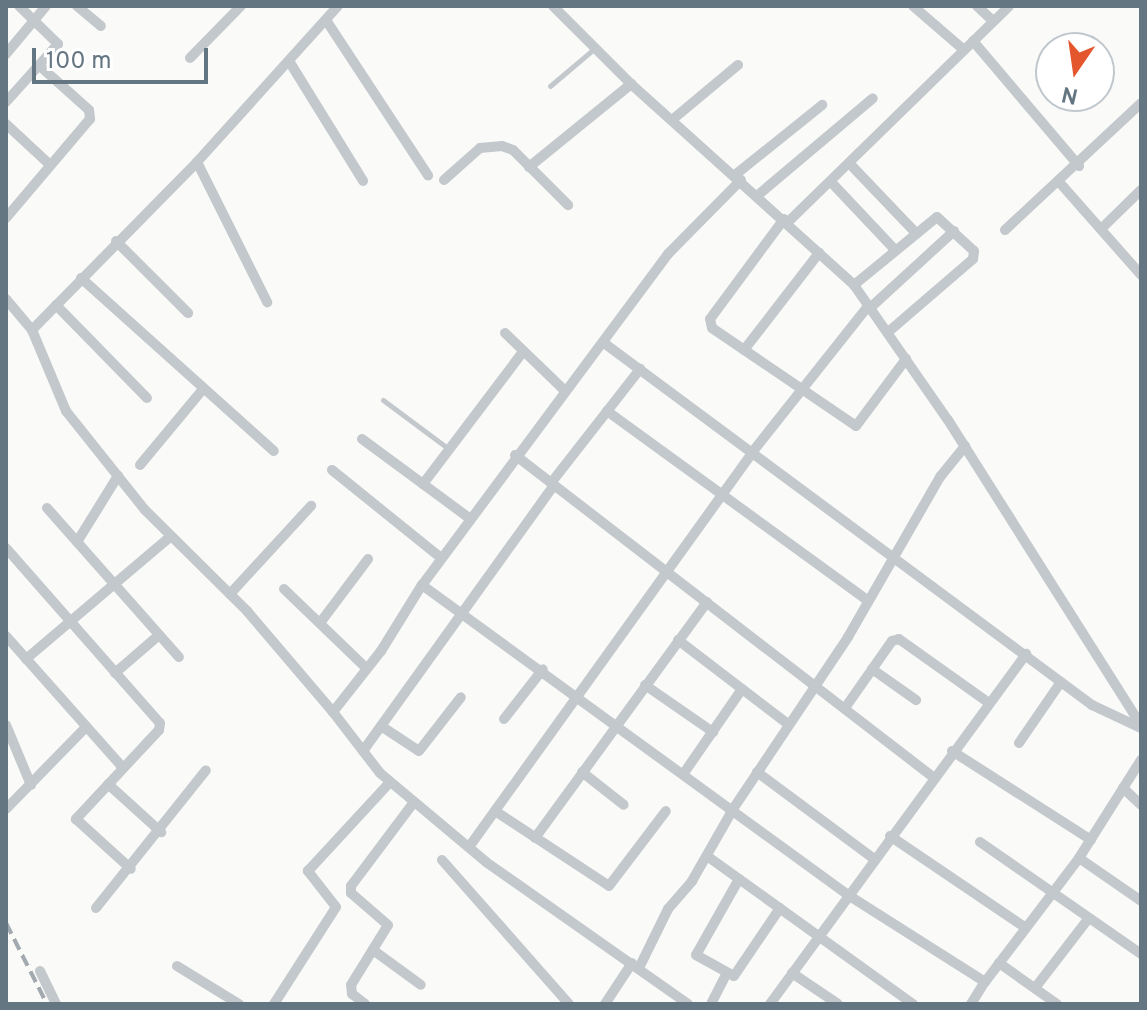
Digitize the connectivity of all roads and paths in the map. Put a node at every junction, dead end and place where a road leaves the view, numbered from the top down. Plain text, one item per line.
1 (19, 6) edge
2 (46, 6) edge
3 (77, 6) edge
4 (241, 6) edge
5 (338, 6) edge
6 (553, 6) edge
7 (913, 6) edge
8 (977, 6) edge
9 (1009, 6) edge
10 (35, 20) junction
11 (326, 20) junction
12 (993, 21) junction
13 (101, 26) dead end
14 (10, 41) edge
15 (973, 41) junction
16 (595, 48) junction
17 (6, 54) edge
18 (960, 54) junction
19 (190, 58) dead end
20 (289, 61) junction
21 (738, 65) dead end
22 (40, 66) junction
23 (631, 84) junction
24 (550, 86) dead end
25 (873, 98) dead end
26 (6, 102) edge
27 (1141, 103) edge
28 (822, 105) dead end
29 (672, 120) junction
30 (6, 124) edge
31 (197, 162) junction
32 (49, 164) junction
33 (850, 164) junction
34 (1079, 166) junction
35 (529, 167) junction
36 (428, 175) dead end
37 (738, 177) junction
38 (444, 180) dead end
39 (363, 181) dead end
40 (831, 182) junction
41 (1060, 183) junction
42 (1141, 190) edge
43 (758, 195) junction
44 (568, 205) dead end
45 (6, 218) edge
46 (786, 221) junction
47 (1101, 229) junction
48 (1005, 230) dead end
49 (954, 231) junction
50 (916, 233) junction
51 (116, 241) junction
52 (895, 250) junction
53 (819, 253) junction
54 (1141, 275) edge
55 (81, 278) junction
56 (854, 285) junction
57 (6, 299) edge
58 (267, 302) dead end
59 (56, 305) junction
60 (869, 307) junction
61 (188, 313) dead end
62 (32, 330) junction
63 (505, 333) dead end
64 (887, 333) junction
65 (604, 343) junction
66 (744, 350) junction
67 (523, 352) junction
68 (906, 359) junction
69 (640, 369) junction
70 (203, 389) junction
71 (564, 390) junction
72 (801, 391) junction
73 (147, 398) dead end
74 (383, 400) dead end
75 (607, 411) junction
76 (362, 439) dead end
77 (965, 446) junction
78 (449, 449) junction
79 (754, 450) junction
80 (274, 451) dead end
81 (515, 455) junction
82 (140, 465) dead end
83 (332, 470) dead end
84 (118, 476) junction
85 (423, 484) junction
86 (552, 484) junction
87 (723, 495) junction
88 (311, 506) dead end
89 (47, 508) dead end
90 (469, 518) junction
91 (171, 536) junction
92 (77, 542) junction
93 (6, 548) edge
94 (896, 555) junction
95 (441, 558) junction
96 (368, 559) dead end
97 (666, 571) junction
98 (114, 585) junction
99 (422, 585) junction
100 (284, 589) dead end
101 (230, 594) junction
102 (866, 599) junction
103 (707, 602) junction
104 (463, 613) junction
105 (71, 622) junction
106 (320, 623) junction
107 (159, 635) junction
108 (6, 636) edge
109 (678, 640) junction
110 (1026, 654) junction
111 (179, 657) dead end
112 (26, 659) junction
113 (367, 669) junction
114 (543, 669) junction
115 (872, 669) junction
116 (115, 673) junction
117 (1061, 682) junction
118 (814, 683) junction
119 (645, 685) junction
120 (742, 689) junction
121 (579, 695) junction
122 (461, 697) dead end
123 (916, 700) dead end
124 (989, 703) junction
125 (845, 708) junction
126 (333, 712) junction
127 (504, 719) dead end
128 (616, 723) junction
129 (788, 724) junction
130 (6, 725) edge
131 (381, 726) junction
132 (86, 727) junction
133 (1141, 727) edge
134 (713, 732) junction
135 (1019, 743) dead end
136 (363, 751) junction
137 (952, 751) junction
138 (1141, 760) edge
139 (123, 768) junction
140 (206, 770) dead end
141 (582, 772) junction
142 (757, 772) junction
143 (684, 773) junction
144 (933, 777) junction
145 (390, 782) junction
146 (108, 784) junction
147 (31, 785) junction
148 (1123, 788) junction
149 (414, 802) junction
150 (624, 805) dead end
151 (1141, 805) edge
152 (6, 809) edge
153 (733, 809) junction
154 (495, 811) junction
155 (666, 811) dead end
156 (161, 832) junction
157 (890, 836) junction
158 (535, 838) junction
159 (1091, 840) junction
160 (980, 842) dead end
161 (469, 847) junction
162 (707, 856) junction
163 (1079, 858) junction
164 (874, 859) junction
165 (442, 860) dead end
166 (131, 869) junction
167 (739, 879) junction
168 (1053, 893) junction
169 (848, 895) junction
170 (1141, 901) edge
171 (96, 908) dead end
172 (780, 908) junction
173 (1089, 918) junction
174 (1026, 928) junction
175 (819, 935) junction
176 (373, 950) junction
177 (1141, 954) edge
178 (999, 963) junction
179 (636, 965) junction
180 (177, 966) dead end
181 (40, 971) dead end
182 (792, 973) junction
183 (726, 974) junction
184 (985, 982) junction
185 (421, 985) dead end
186 (1035, 988) junction
187 (823, 1000) edge
188 (976, 1002) edge
189 (566, 1003) edge
190 (56, 1004) edge
191 (239, 1004) edge
192 (274, 1004) edge
193 (365, 1004) edge
194 (605, 1004) edge
195 (688, 1004) edge
196 (711, 1004) edge
197 (770, 1004) edge
198 (838, 1004) edge
199 (913, 1004) edge
200 (1057, 1004) edge

1 - 10 street
2 - 10 street
3 - 13 street
4 - 19 street
5 - 11 street
6 - 16 street
7 - 18 street
8 - 12 street
9 - 12 street
10 - 14 street
10 - 22 street
11 - 20 street
11 - 36 street
12 - 15 street
14 - 17 street
15 - 18 street
15 - 34 street
16 - 23 street
16 - 24 lane
18 - 33 street
20 - 31 street
20 - 39 street
21 - 29 street
22 - 26 street
22 - 32 street
23 - 29 street
23 - 35 street
25 - 43 street
27 - 34 street
28 - 37 street
29 - 37 street
30 - 32 street
31 - 51 street
31 - 58 street
32 - 45 street
33 - 40 street
33 - 50 street
34 - 41 street
35 - 38 street
35 - 44 street
37 - 43 street
37 - 65 street
40 - 46 street
40 - 52 street
41 - 47 street
41 - 48 street
42 - 47 street
43 - 46 street
46 - 53 street
46 - 66 street
47 - 54 street
49 - 50 street
49 - 60 street
49 - 64 street
50 - 52 street
51 - 55 street
51 - 61 street
52 - 56 street
53 - 56 street
53 - 66 street
55 - 59 street
55 - 70 street
56 - 60 street
57 - 62 street
59 - 62 street
59 - 73 street
60 - 64 street
60 - 72 street
62 - 84 street
63 - 67 street
64 - 68 street
65 - 69 street
65 - 71 street
66 - 72 street
67 - 71 street
67 - 78 street
68 - 72 street
68 - 77 street
69 - 75 street
69 - 79 street
70 - 80 street
70 - 82 street
71 - 81 street
72 - 79 street
74 - 78 lane
75 - 86 street
75 - 87 street
76 - 85 street
77 - 94 street
77 - 133 street
78 - 85 street
79 - 87 street
79 - 94 street
81 - 86 street
81 - 90 street
83 - 95 street
84 - 91 street
84 - 92 street
85 - 90 street
86 - 97 street
86 - 104 street
87 - 97 street
87 - 102 street
88 - 101 street
89 - 92 street
90 - 95 street
91 - 98 street
91 - 101 street
92 - 98 street
93 - 105 street
94 - 102 street
94 - 110 street
95 - 99 street
96 - 106 street
97 - 103 street
97 - 121 street
98 - 105 street
98 - 107 street
99 - 104 street
99 - 113 street
100 - 106 street
101 - 126 street
102 - 118 street
103 - 109 street
103 - 118 street
104 - 114 street
104 - 131 street
105 - 112 street
105 - 116 street
106 - 113 street
107 - 111 street
107 - 116 street
108 - 112 street
109 - 119 street
109 - 120 street
110 - 117 street
110 - 124 street
112 - 132 street
113 - 126 street
114 - 121 street
114 - 127 street
115 - 123 street
115 - 124 street
115 - 125 street
116 - 139 street
117 - 133 street
117 - 135 street
118 - 125 street
118 - 129 street
119 - 128 street
119 - 134 street
120 - 129 street
120 - 134 street
121 - 128 street
121 - 154 street
122 - 131 street
124 - 137 street
125 - 144 street
126 - 136 street
128 - 141 street
128 - 143 street
129 - 142 street
130 - 147 street
131 - 136 street
132 - 139 street
132 - 147 street
134 - 143 street
136 - 145 street
137 - 144 street
137 - 159 street
138 - 148 street
139 - 146 street
140 - 156 street
141 - 150 street
141 - 158 street
142 - 153 street
142 - 164 street
143 - 153 street
144 - 157 street
145 - 149 street
145 - 192 street
146 - 156 street
146 - 166 street
147 - 152 street
148 - 151 street
148 - 159 street
149 - 161 street
149 - 176 street
153 - 162 street
153 - 169 street
154 - 158 street
154 - 161 street
155 - 158 street
156 - 166 street
157 - 164 street
157 - 174 street
159 - 163 street
160 - 168 street
161 - 179 street
162 - 167 street
162 - 179 street
163 - 168 street
163 - 170 street
164 - 169 street
165 - 189 street
166 - 171 street
167 - 172 street
167 - 183 street
168 - 173 street
168 - 174 street
169 - 175 street
169 - 184 street
172 - 175 street
172 - 183 street
173 - 177 street
173 - 186 street
174 - 178 street
175 - 182 street
175 - 199 street
176 - 185 street
176 - 193 street
178 - 184 street
178 - 186 street
179 - 194 street
179 - 195 street
180 - 191 street
181 - 190 street
182 - 187 street
182 - 197 street
183 - 196 street
184 - 188 street
186 - 200 street
187 - 198 street

